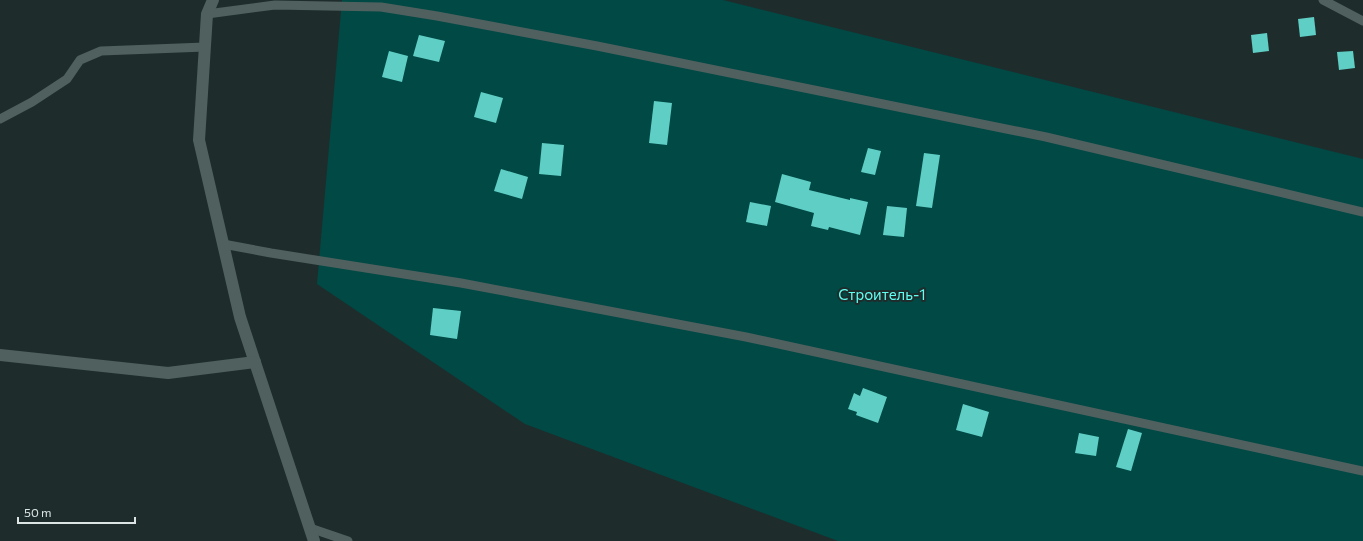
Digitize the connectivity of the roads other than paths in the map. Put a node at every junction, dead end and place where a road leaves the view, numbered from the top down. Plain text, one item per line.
1 (214, 0) edge
2 (1323, 0) edge
3 (207, 14) junction
4 (1363, 21) edge
5 (205, 47) junction
6 (0, 119) edge
7 (1363, 212) edge
8 (223, 244) junction
9 (0, 356) edge
10 (255, 362) junction
11 (1363, 471) edge
12 (310, 528) junction
13 (314, 541) edge
14 (348, 541) edge

1 - 3 street
2 - 4 lane
3 - 5 street
3 - 7 lane
5 - 6 lane
5 - 8 street
8 - 10 street
8 - 11 lane
9 - 10 street
10 - 12 street
12 - 13 street
12 - 14 lane

